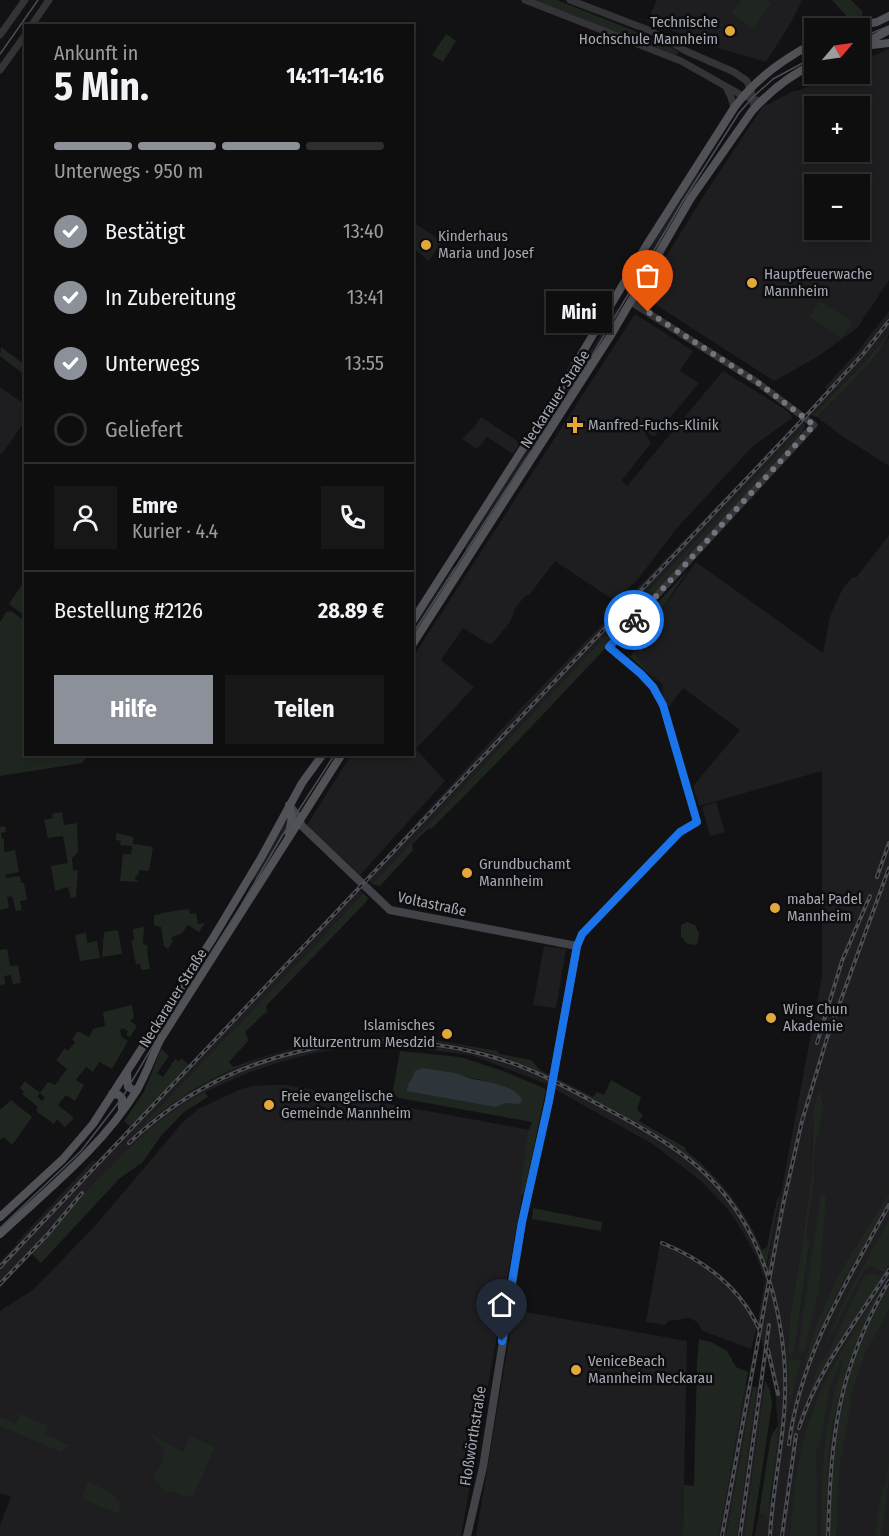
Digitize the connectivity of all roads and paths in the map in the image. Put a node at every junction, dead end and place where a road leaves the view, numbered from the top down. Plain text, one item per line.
1 (25, 0) edge
2 (49, 0) edge
3 (525, 0) edge
4 (570, 0) edge
5 (889, 18) edge
6 (870, 23) edge
7 (32, 24) edge
8 (870, 24) edge
9 (889, 30) edge
10 (0, 35) edge
11 (24, 37) edge
12 (870, 40) edge
13 (889, 43) edge
14 (870, 45) edge
15 (804, 48) edge
16 (795, 52) junction
17 (804, 69) edge
18 (0, 70) edge
19 (801, 71) junction
20 (749, 84) junction
21 (726, 87) junction
22 (743, 96) junction
23 (757, 100) junction
24 (734, 108) junction
25 (618, 294) junction
26 (631, 302) junction
27 (414, 618) edge
28 (414, 642) edge
29 (322, 756) edge
30 (341, 756) edge
31 (297, 793) junction
32 (289, 806) junction
33 (295, 818) junction
34 (281, 820) junction
35 (577, 946) junction
36 (127, 1072) junction
37 (136, 1091) junction
38 (112, 1094) junction
39 (122, 1112) junction
40 (0, 1217) edge
41 (0, 1234) edge
42 (467, 1536) edge

1 - 10 street
2 - 7 street
3 - 21 street
4 - 20 street
5 - 6 main road
5 - 8 main road
9 - 12 main road
11 - 18 street
13 - 14 main road
15 - 16 main road, Neckarauer Straße
16 - 19 main road
16 - 20 main road, Neckarauer Straße
17 - 19 main road, Neckarauer Straße
19 - 23 main road, Neckarauer Straße
20 - 22 main road, Neckarauer Straße
20 - 23 street
21 - 22 street
21 - 24 street
22 - 23 street
22 - 24 main road, Neckarauer Straße
23 - 26 main road, Neckarauer Straße
24 - 25 main road, Neckarauer Straße
25 - 26 main road
25 - 27 main road, Neckarauer Straße
26 - 28 main road, Neckarauer Straße
26 - 35 street, Floßwörthstraße
29 - 31 main road, Neckarauer Straße
30 - 33 main road
31 - 32 main road, Neckarauer Straße
31 - 33 main road
32 - 33 main road
32 - 34 main road, Neckarauer Straße
33 - 34 main road
33 - 35 main road, Voltastraße
33 - 37 main road, Neckarauer Straße
34 - 36 main road, Neckarauer Straße
35 - 42 main road, Floßwörthstraße, bridge
36 - 37 main road
36 - 38 main road, Neckarauer Straße
37 - 39 main road, Neckarauer Straße
38 - 39 main road
38 - 40 main road, Neckarauer Straße
39 - 41 main road, Neckarauer Straße

